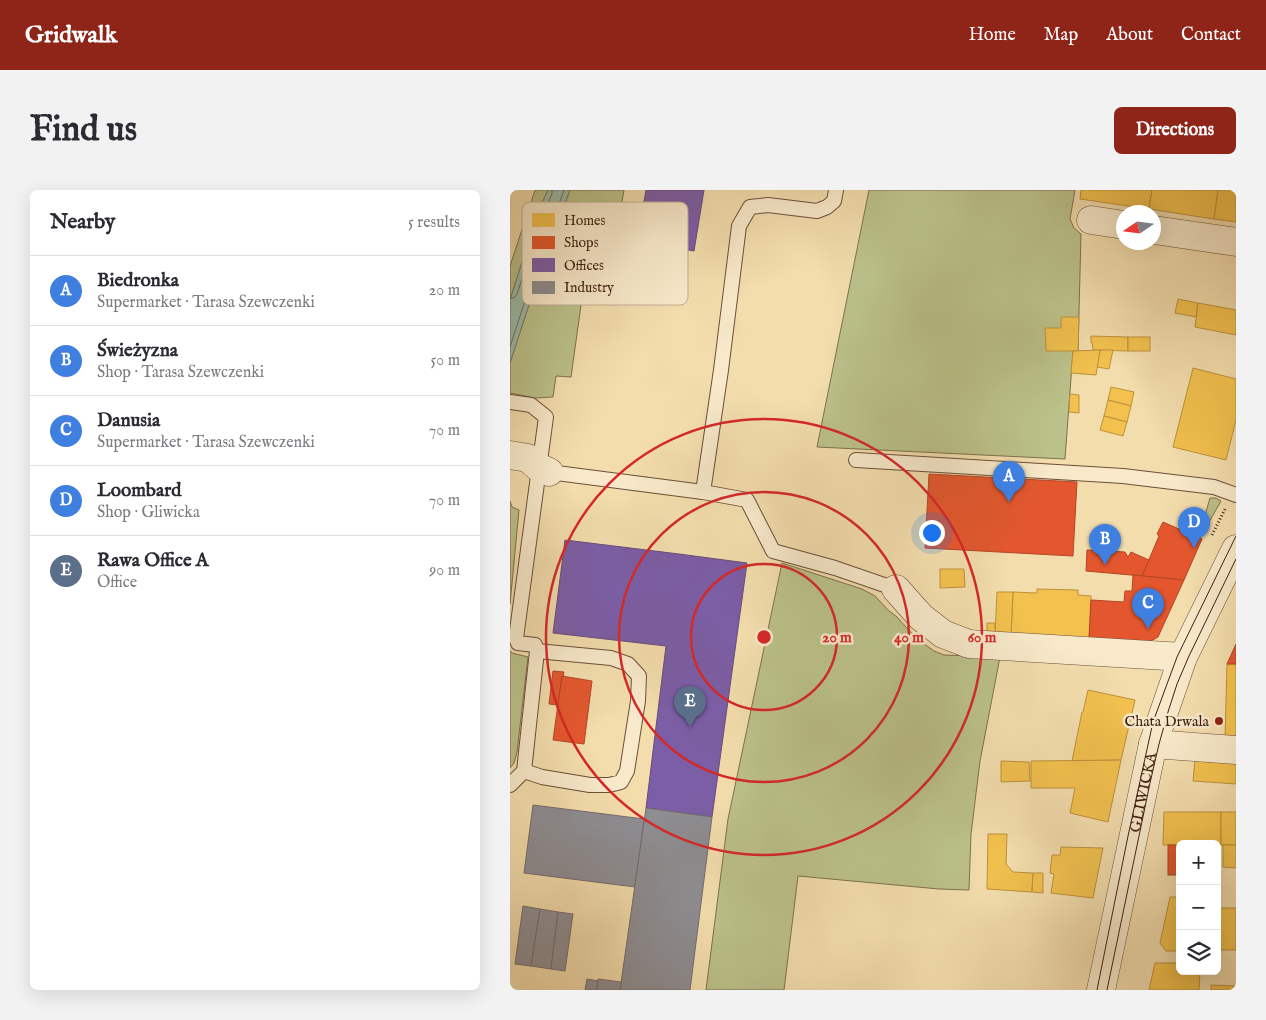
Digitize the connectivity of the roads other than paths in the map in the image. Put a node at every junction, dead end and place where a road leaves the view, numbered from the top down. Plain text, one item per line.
1 (836, 190) edge
2 (1091, 220) dead end
3 (1116, 224) edge
4 (1161, 231) edge
5 (1236, 242) edge
6 (514, 402) edge
7 (510, 455) edge
8 (856, 460) dead end
9 (544, 470) junction
10 (703, 492) junction
11 (1236, 496) edge
12 (1232, 563) edge
13 (896, 588) joint
14 (537, 651) junction
15 (1183, 657) junction
16 (1153, 744) junction
17 (1236, 750) edge
18 (524, 771) junction
19 (510, 785) edge
20 (1101, 990) edge

1 - 10 lane
2 - 3 street
4 - 5 street
6 - 9 lane
7 - 9 street
8 - 11 lane
9 - 10 lane
9 - 14 lane
10 - 13 lane
12 - 15 street, GLIWICKA
13 - 15 street
14 - 18 lane
14 - 18 lane
15 - 16 street, GLIWICKA
16 - 17 street
16 - 20 street, GLIWICKA
18 - 19 lane

